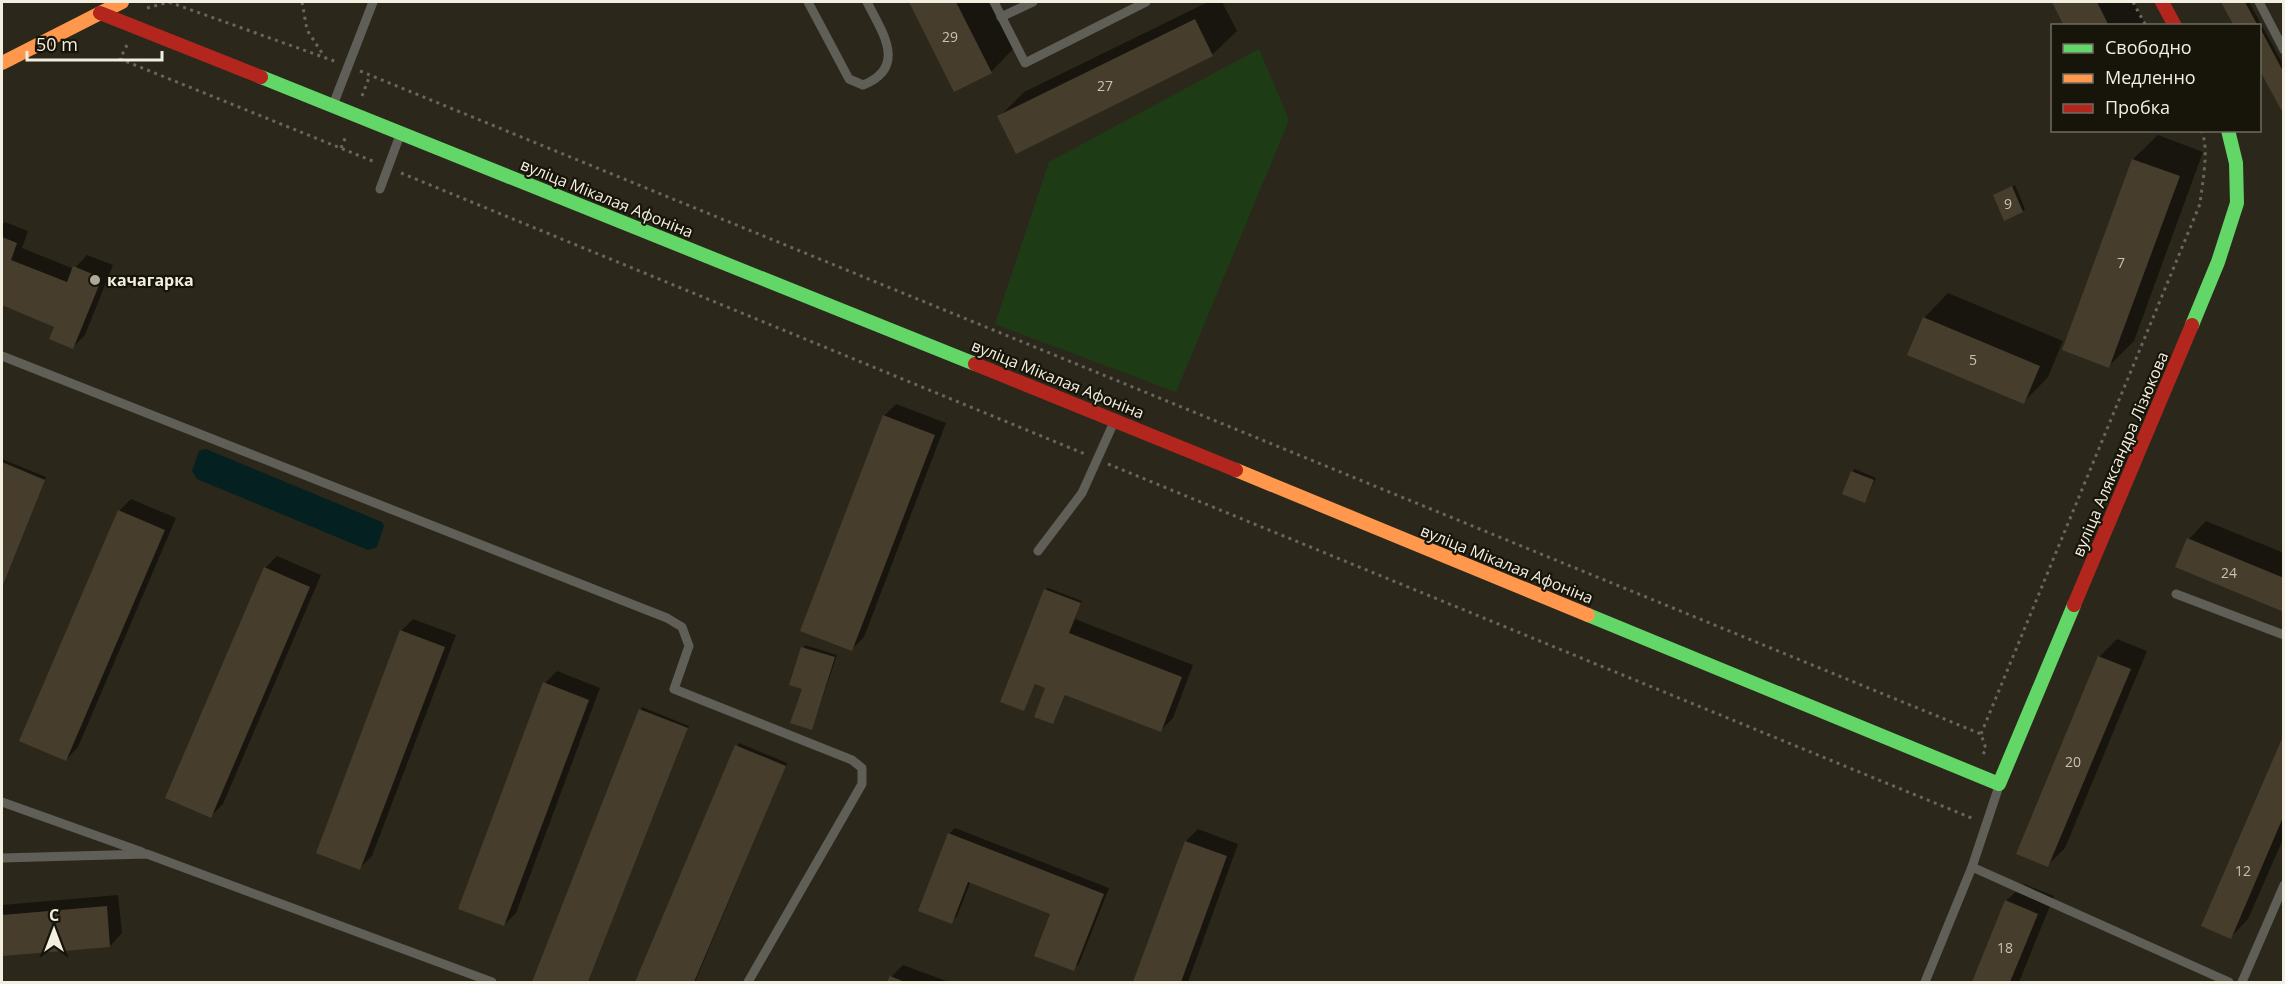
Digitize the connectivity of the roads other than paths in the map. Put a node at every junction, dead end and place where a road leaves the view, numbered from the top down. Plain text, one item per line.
1 (122, 2) edge
2 (373, 2) edge
3 (808, 2) edge
4 (867, 2) edge
5 (994, 2) edge
6 (1033, 2) edge
7 (1146, 2) edge
8 (2162, 2) edge
9 (2259, 2) edge
10 (100, 13) junction
11 (1001, 17) junction
12 (2174, 24) edge
13 (2283, 50) edge
14 (2, 63) edge
15 (333, 105) junction
16 (401, 132) junction
17 (2228, 132) edge
18 (380, 189) dead end
19 (2, 356) edge
20 (1115, 420) junction
21 (1038, 551) dead end
22 (2176, 594) dead end
23 (2283, 635) edge
24 (2000, 784) junction
25 (2, 802) edge
26 (147, 854) junction
27 (2, 858) edge
28 (1972, 867) junction
29 (2283, 885) edge
30 (492, 982) edge
31 (748, 982) edge
32 (1925, 982) edge
33 (2229, 982) edge
34 (2242, 982) edge

1 - 10 street
2 - 15 lane
3 - 4 lane
5 - 11 lane
6 - 11 lane
7 - 11 lane
8 - 12 street
9 - 13 lane
10 - 14 street
10 - 15 street, вуліца Мікалая Афоніна
15 - 16 street, вуліца Мікалая Афоніна
16 - 18 lane
16 - 20 street, вуліца Мікалая Афоніна
17 - 24 street, вуліца Аляксандра Лізюкова
19 - 31 lane
20 - 21 lane
20 - 24 street, вуліца Мікалая Афоніна
22 - 23 lane
24 - 28 lane
25 - 26 lane
26 - 27 lane
26 - 30 lane
28 - 32 lane
28 - 33 lane
29 - 34 lane

